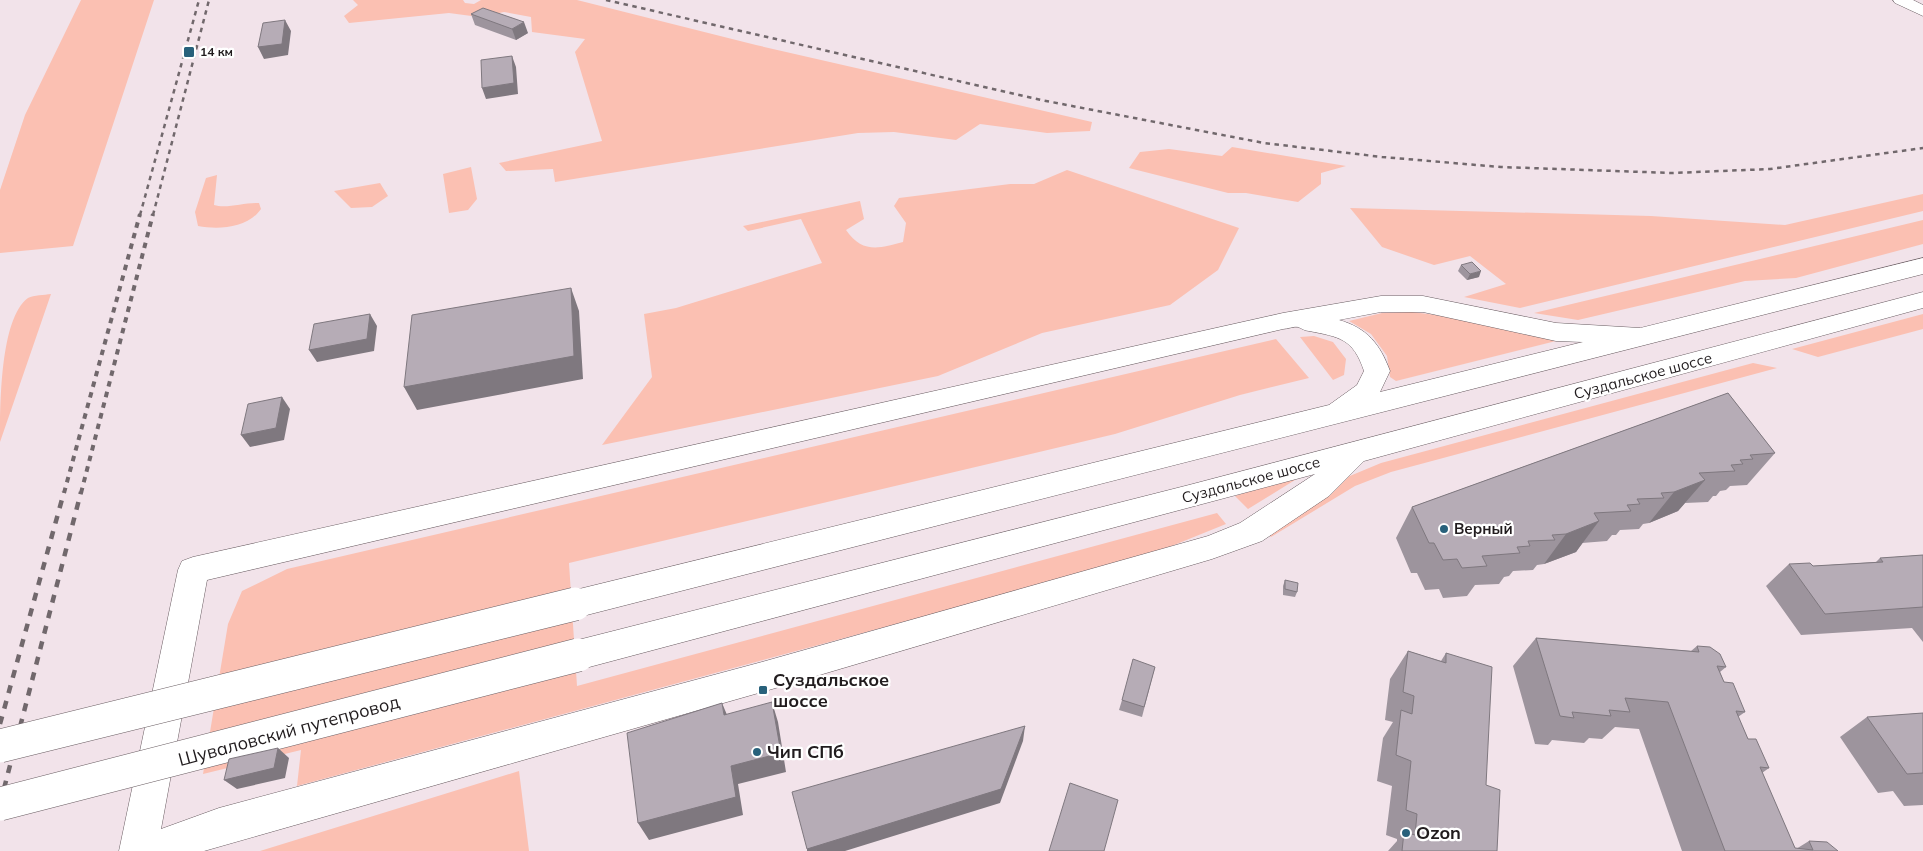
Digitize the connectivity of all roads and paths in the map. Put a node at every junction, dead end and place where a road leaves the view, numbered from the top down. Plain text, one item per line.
1 (1901, 0) edge
2 (1923, 11) edge
3 (1923, 266) edge
4 (1923, 300) edge
5 (1283, 321) junction
6 (1646, 337) junction
7 (1331, 416) junction
8 (1355, 452) junction
9 (578, 655) joint
10 (0, 746) edge
11 (0, 804) edge
12 (138, 851) edge
13 (152, 851) edge

1 - 2 street
3 - 6 main road
4 - 8 main road, Суздальское шоссе
5 - 6 main road
5 - 7 main road
5 - 12 main road
6 - 7 main road
7 - 10 main road, bridge
8 - 9 main road, Суздальское шоссе
8 - 13 main road
9 - 11 main road, Шуваловский путепровод, bridge

